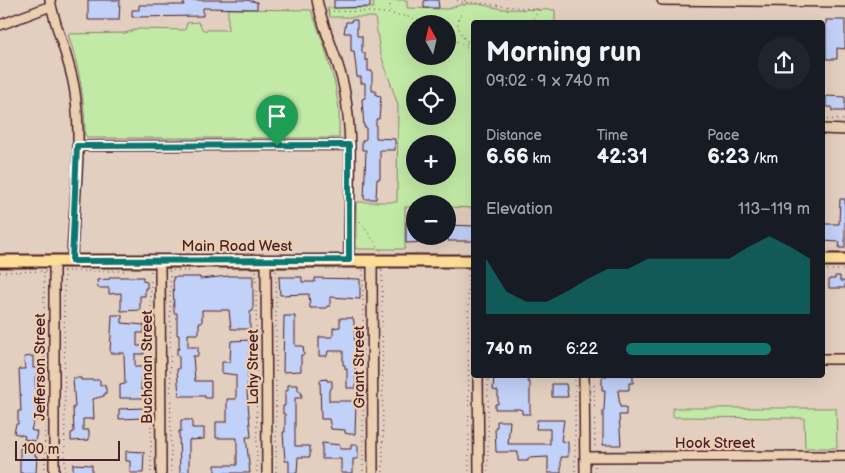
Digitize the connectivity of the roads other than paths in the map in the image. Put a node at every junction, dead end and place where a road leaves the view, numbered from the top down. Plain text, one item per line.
1 (317, 0) edge
2 (662, 0) edge
3 (845, 2) edge
4 (51, 3) edge
5 (0, 25) edge
6 (825, 129) edge
7 (845, 130) edge
8 (349, 145) junction
9 (77, 146) junction
10 (349, 260) junction
11 (825, 260) edge
12 (845, 260) edge
13 (54, 261) junction
14 (72, 261) junction
15 (160, 261) junction
16 (266, 261) junction
17 (372, 261) junction
18 (0, 262) edge
19 (471, 265) edge
20 (825, 359) edge
21 (845, 359) edge
22 (478, 378) edge
23 (584, 378) edge
24 (845, 456) edge
25 (590, 457) junction
26 (54, 473) edge
27 (161, 473) edge
28 (267, 473) edge
29 (373, 473) edge
30 (479, 473) edge
31 (585, 473) edge

1 - 8 street
2 - 3 street
4 - 5 street
4 - 9 street
6 - 7 street
8 - 9 street
8 - 10 street
9 - 14 street
10 - 16 main road, Main Road West
10 - 17 main road, Main Road West
11 - 12 main road
13 - 14 main road, Main Road West
13 - 18 main road, Main Road West
13 - 26 street, Jefferson Street
14 - 15 main road, Main Road West
15 - 16 main road, Main Road West
15 - 27 street, Buchanan Street
16 - 28 street, Lahy Street
17 - 19 main road, Main Road West
17 - 29 street, Grant Street
20 - 21 street
22 - 30 street
23 - 25 street
24 - 25 street, Hook Street
25 - 31 street

